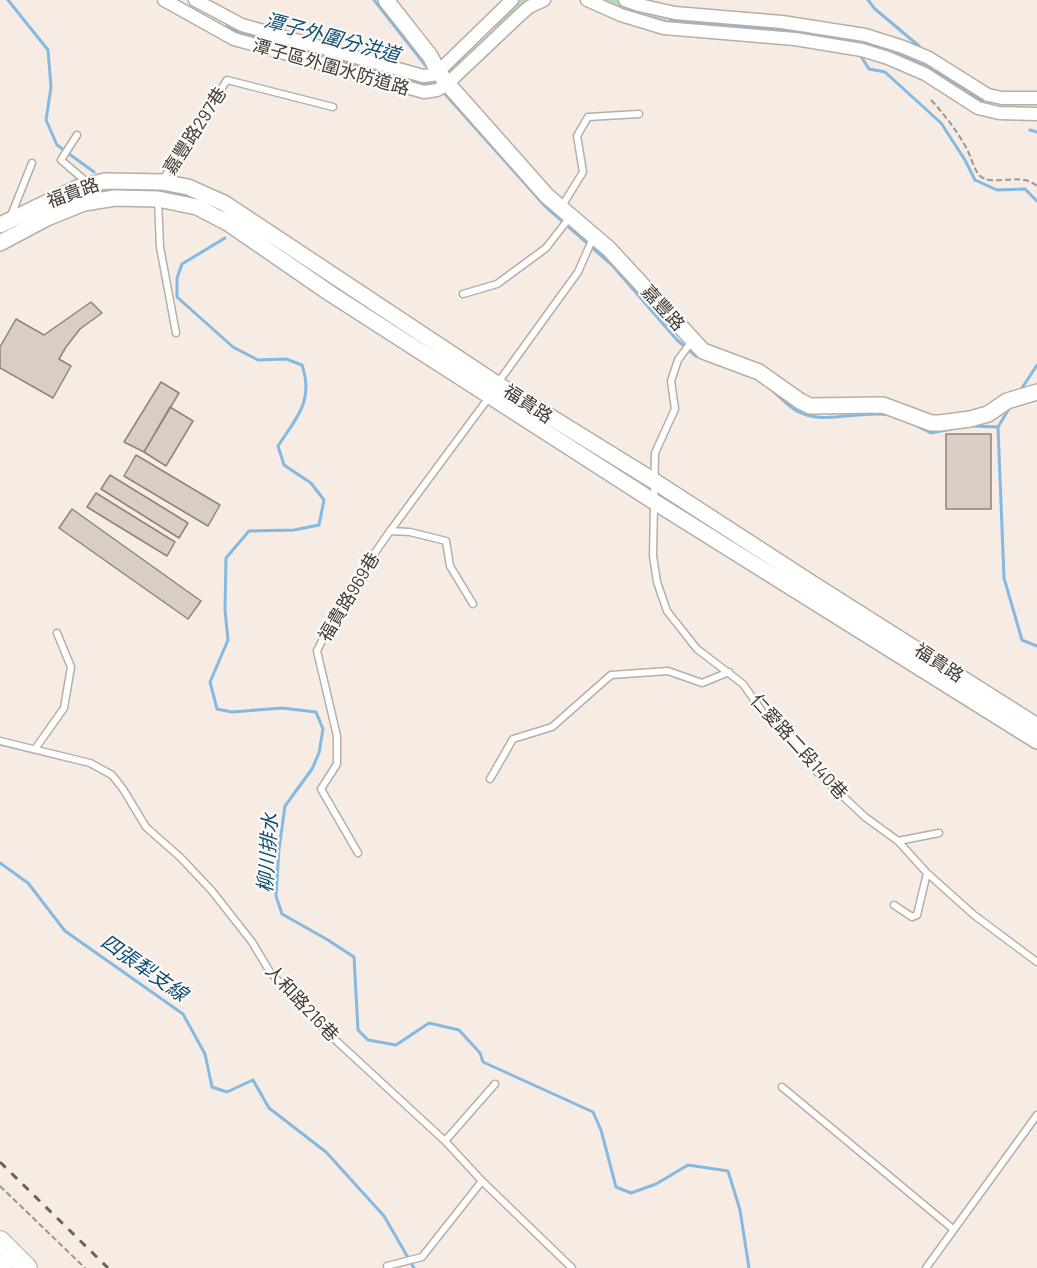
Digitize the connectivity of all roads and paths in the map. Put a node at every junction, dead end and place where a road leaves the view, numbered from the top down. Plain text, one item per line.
1 (164, 0) edge
2 (195, 0) edge
3 (386, 0) edge
4 (512, 0) edge
5 (587, 0) edge
6 (625, 0) edge
7 (537, 1) edge
8 (214, 11) junction
9 (206, 24) junction
10 (861, 34) junction
11 (858, 49) junction
12 (438, 71) junction
13 (448, 84) junction
14 (1005, 98) junction
15 (1037, 98) edge
16 (931, 100) dead end
17 (333, 107) dead end
18 (639, 114) dead end
19 (1005, 114) junction
20 (1037, 114) edge
21 (77, 135) dead end
22 (32, 163) dead end
23 (162, 182) junction
24 (90, 184) junction
25 (1037, 186) edge
26 (158, 199) junction
27 (565, 212) junction
28 (3, 229) edge
29 (594, 237) junction
30 (463, 294) dead end
31 (176, 333) dead end
32 (692, 341) junction
33 (493, 391) junction
34 (1037, 392) edge
35 (654, 481) junction
36 (653, 501) junction
37 (390, 531) junction
38 (473, 604) dead end
39 (57, 633) dead end
40 (729, 672) junction
41 (1037, 726) edge
42 (0, 741) edge
43 (1037, 741) edge
44 (35, 749) junction
45 (490, 779) dead end
46 (939, 833) dead end
47 (898, 841) junction
48 (358, 853) dead end
49 (927, 873) junction
50 (894, 905) dead end
51 (1037, 962) edge
52 (495, 1084) dead end
53 (783, 1087) dead end
54 (1037, 1115) edge
55 (445, 1141) junction
56 (482, 1181) junction
57 (0, 1186) edge
58 (953, 1229) junction
59 (0, 1241) edge
60 (387, 1266) dead end
61 (27, 1268) edge
62 (85, 1268) edge
63 (572, 1268) edge
64 (926, 1268) edge

1 - 9 street, 潭子區外圍水防道路
2 - 8 street, 潭子區外圍水防道路
3 - 12 street, 嘉豐路
4 - 12 street, 潭子區外圍水防道路
5 - 11 street
6 - 10 street
7 - 13 street
8 - 9 street
8 - 12 street, 潭子區外圍水防道路
9 - 13 street, 潭子區外圍水防道路
10 - 11 street
10 - 14 street
11 - 19 street
12 - 13 street, 嘉豐路
13 - 27 street, 嘉豐路
14 - 15 street
14 - 19 street
16 - 25 path
17 - 23 lane, 嘉豐路297巷
18 - 27 lane
19 - 20 street
21 - 24 lane
22 - 28 lane
23 - 24 street, 福貴路
23 - 33 street, 福貴路
24 - 28 street, 福貴路
26 - 28 street, 福貴路
26 - 31 lane
26 - 33 street, 福貴路
27 - 29 street, 嘉豐路
27 - 30 lane
29 - 32 street, 嘉豐路
29 - 33 lane, 福貴路969巷
32 - 34 street, 嘉豐路
32 - 35 lane, 仁愛路二段140巷
33 - 35 street, 福貴路
33 - 36 street, 福貴路
33 - 37 lane, 福貴路969巷
35 - 36 lane, 仁愛路二段140巷
35 - 41 street, 福貴路
36 - 40 lane, 仁愛路二段140巷
36 - 43 street, 福貴路
37 - 38 lane
37 - 48 lane, 福貴路969巷
39 - 44 lane
40 - 45 lane
40 - 47 lane, 仁愛路二段140巷
42 - 44 lane, 人和路216巷
44 - 55 lane, 人和路216巷
46 - 47 lane
47 - 49 lane, 仁愛路二段140巷
49 - 50 lane
49 - 51 lane, 仁愛路二段140巷
52 - 55 lane
53 - 58 lane
54 - 58 lane
55 - 56 lane, 人和路216巷
56 - 60 lane
56 - 63 lane, 人和路216巷
57 - 62 path
58 - 64 lane
59 - 61 main road

